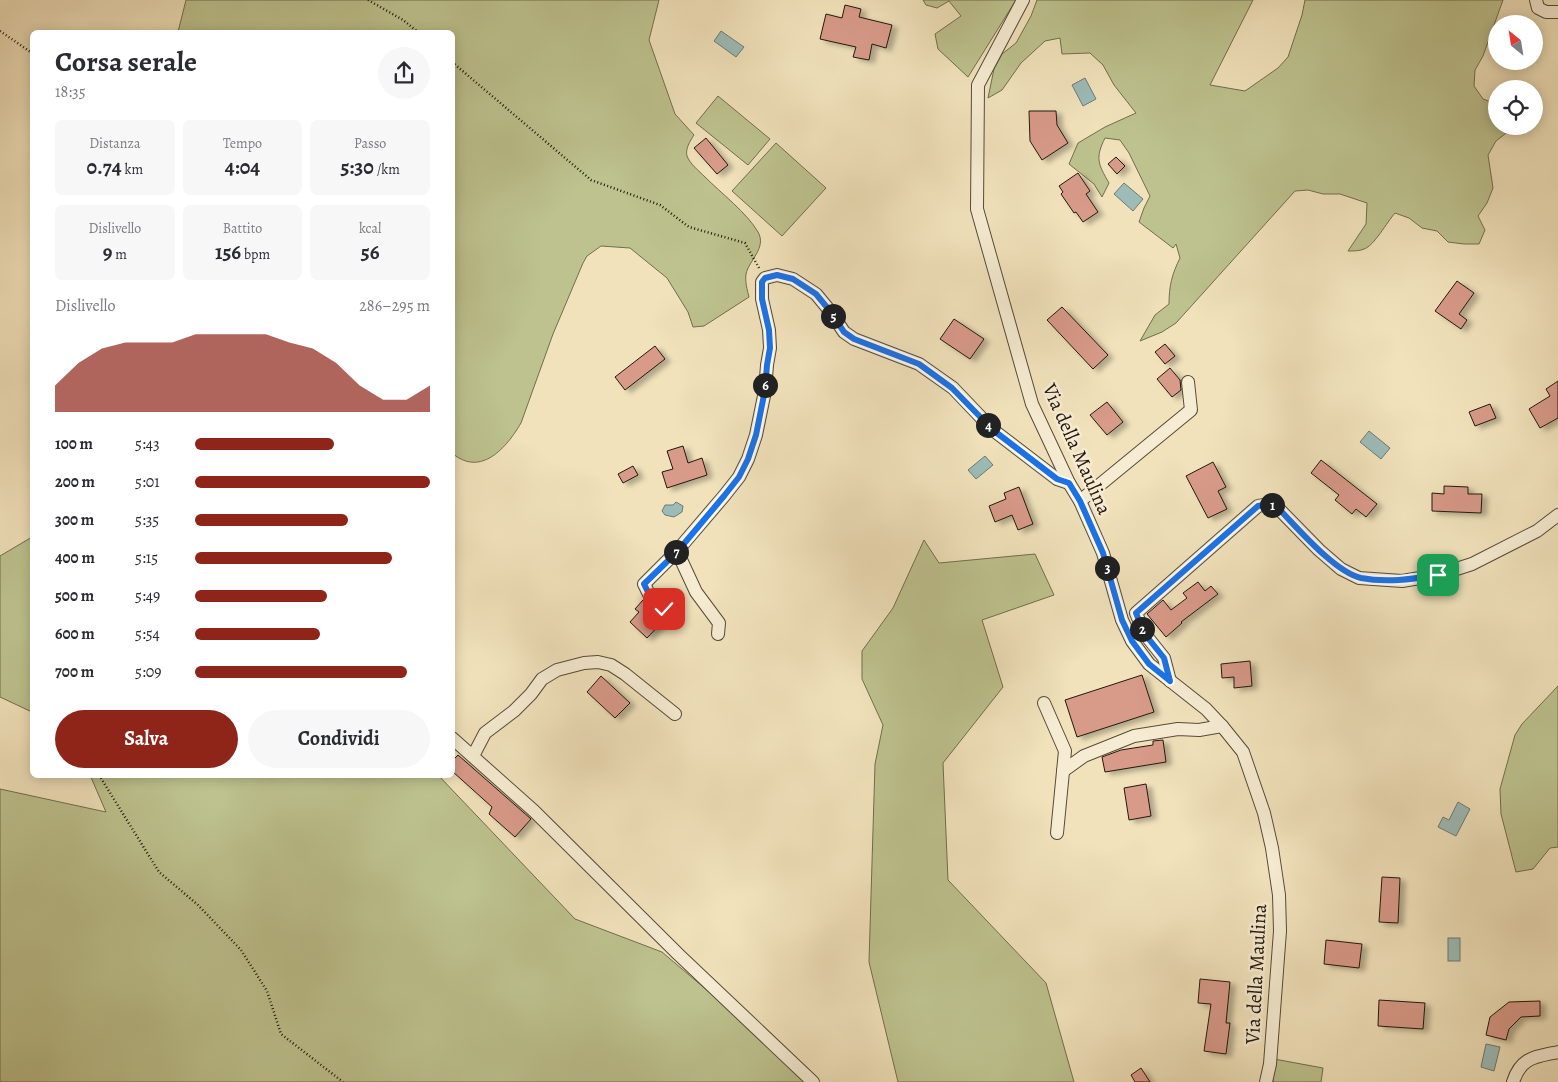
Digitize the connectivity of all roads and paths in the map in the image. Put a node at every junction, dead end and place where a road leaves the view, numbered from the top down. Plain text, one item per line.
1 (368, 0) edge
2 (1023, 0) edge
3 (1536, 0) edge
4 (1558, 12) edge
5 (416, 30) edge
6 (0, 31) edge
7 (30, 52) edge
8 (455, 65) edge
9 (765, 278) junction
10 (1188, 382) dead end
11 (1069, 483) junction
12 (1080, 501) junction
13 (1558, 515) edge
14 (677, 552) junction
15 (664, 609) dead end
16 (718, 634) dead end
17 (1170, 681) junction
18 (1044, 703) dead end
19 (675, 714) dead end
20 (1222, 726) junction
21 (455, 741) edge
22 (473, 756) junction
23 (1063, 771) junction
24 (101, 778) edge
25 (1057, 833) dead end
26 (1558, 1052) edge
27 (343, 1082) edge
28 (814, 1082) edge
29 (1266, 1082) edge
30 (1513, 1082) edge

1 - 5 path
2 - 11 street, Via della Maulina
3 - 4 street
6 - 7 path
8 - 9 path
9 - 11 street
9 - 14 street
10 - 12 street
11 - 12 street, Via della Maulina
12 - 17 street, Via della Maulina
13 - 17 street
14 - 15 street
14 - 16 street
17 - 20 street, Via della Maulina
18 - 23 street
19 - 22 street
20 - 23 street
20 - 29 street, Via della Maulina
21 - 22 street
22 - 28 street
23 - 25 street
24 - 27 path
26 - 30 street

